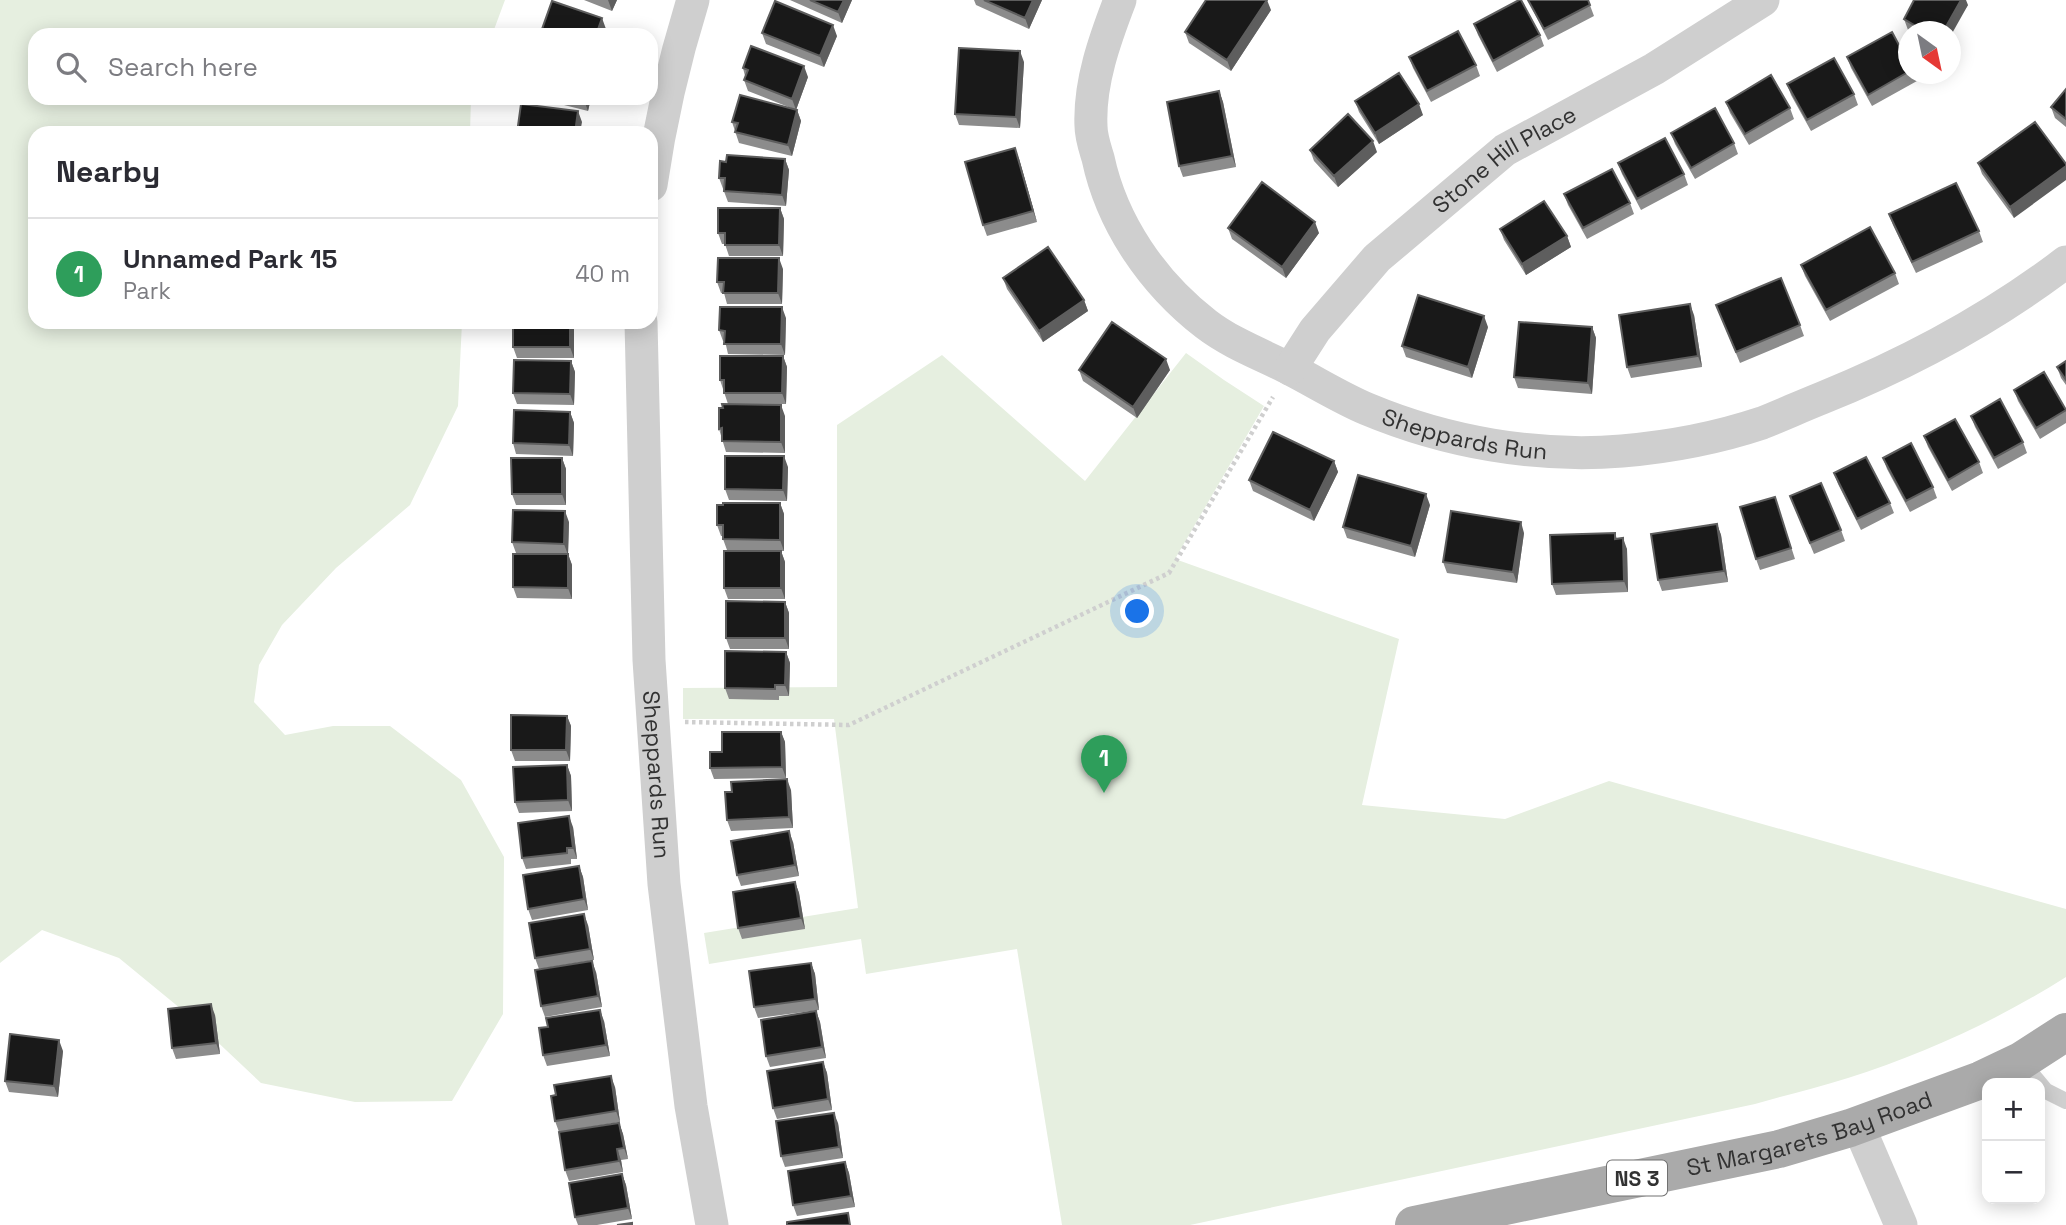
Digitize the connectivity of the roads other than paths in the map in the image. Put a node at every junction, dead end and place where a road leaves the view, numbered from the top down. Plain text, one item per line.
1 (693, 0) edge
2 (1120, 0) edge
3 (1763, 0) edge
4 (658, 138) edge
5 (2066, 262) edge
6 (641, 329) edge
7 (1290, 369) junction
8 (2066, 1032) edge
9 (2021, 1061) junction
10 (2066, 1101) edge
11 (1858, 1125) junction
12 (712, 1225) edge
13 (1414, 1225) edge
14 (1901, 1225) edge

1 - 4 street
2 - 7 street, Sheppards Run
3 - 7 street, Stone Hill Place
5 - 7 street, Sheppards Run
6 - 12 street, Sheppards Run
8 - 9 main road, St Margarets Bay Road / NS 3
9 - 10 lane
9 - 11 main road, St Margarets Bay Road / NS 3
11 - 13 main road, St Margarets Bay Road / NS 3
11 - 14 street

